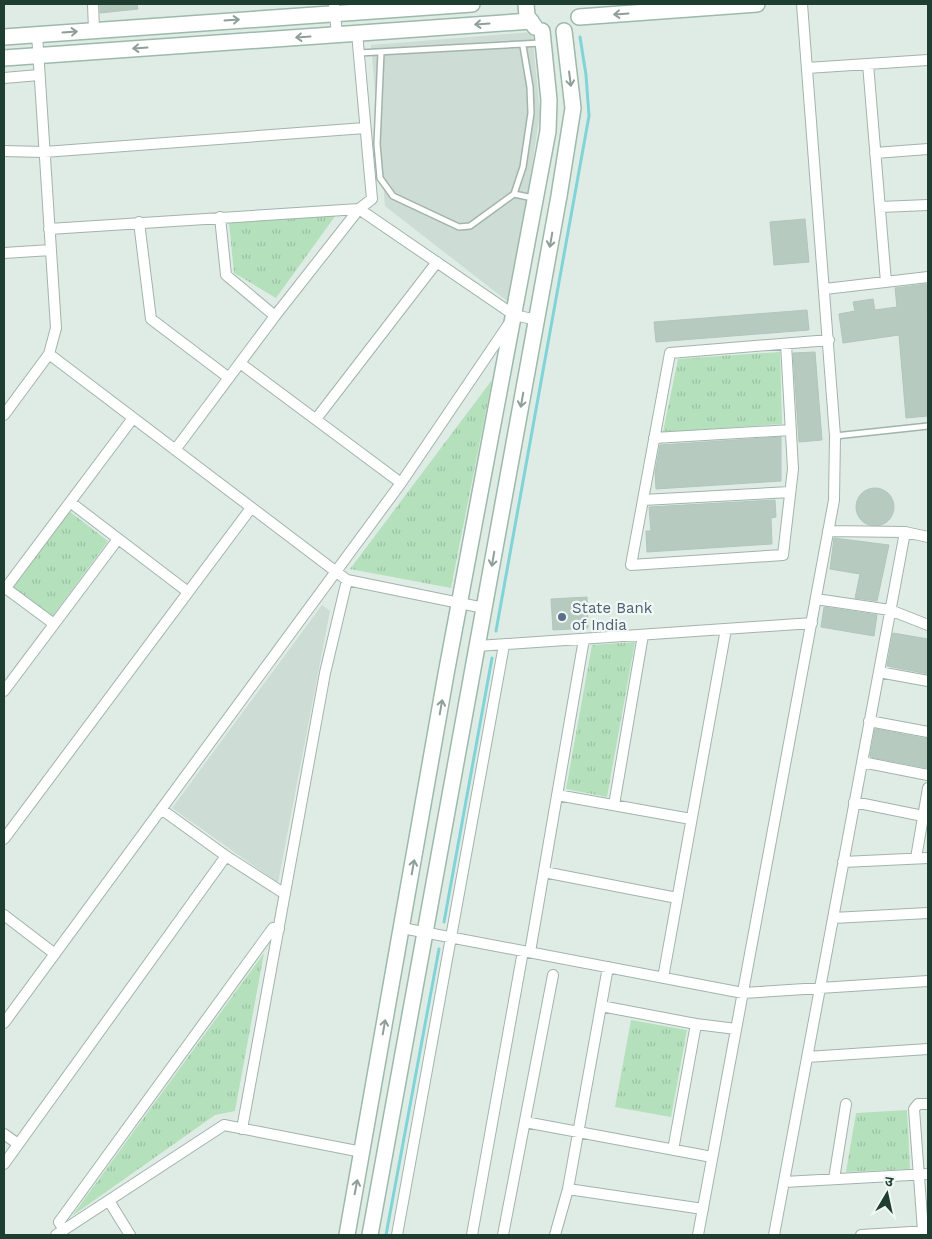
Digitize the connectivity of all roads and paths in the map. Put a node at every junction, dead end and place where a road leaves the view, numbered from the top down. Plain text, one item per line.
1 (92, 4) edge
2 (472, 4) edge
3 (526, 4) edge
4 (757, 4) edge
5 (802, 4) edge
6 (334, 8) edge
7 (580, 10) edge
8 (94, 30) junction
9 (564, 31) junction
10 (539, 32) junction
11 (357, 33) junction
12 (37, 34) junction
13 (337, 34) junction
14 (4, 37) edge
15 (523, 46) junction
16 (381, 52) junction
17 (359, 53) junction
18 (37, 56) junction
19 (4, 58) edge
20 (928, 60) edge
21 (868, 64) junction
22 (807, 68) junction
23 (39, 75) junction
24 (4, 78) edge
25 (365, 128) junction
26 (928, 149) edge
27 (4, 151) edge
28 (44, 152) junction
29 (875, 153) junction
30 (514, 194) junction
31 (536, 199) junction
32 (928, 205) edge
33 (880, 207) junction
34 (358, 210) junction
35 (220, 217) junction
36 (139, 222) junction
37 (49, 229) junction
38 (51, 250) junction
39 (4, 253) edge
40 (437, 262) junction
41 (928, 277) edge
42 (886, 282) junction
43 (825, 289) junction
44 (514, 315) junction
45 (274, 316) junction
46 (537, 320) junction
47 (829, 340) junction
48 (786, 344) junction
49 (49, 354) junction
50 (240, 363) junction
51 (229, 378) junction
52 (4, 415) edge
53 (133, 418) junction
54 (316, 420) junction
55 (928, 426) edge
56 (791, 430) junction
57 (835, 436) junction
58 (654, 438) junction
59 (175, 450) junction
60 (401, 483) junction
61 (790, 492) junction
62 (643, 500) junction
63 (70, 502) junction
64 (251, 508) junction
65 (828, 531) junction
66 (905, 532) junction
67 (928, 537) edge
68 (118, 539) junction
69 (336, 571) junction
70 (347, 580) junction
71 (5, 588) edge
72 (188, 592) junction
73 (816, 599) junction
74 (460, 604) junction
75 (484, 608) junction
76 (890, 610) junction
77 (812, 623) junction
78 (54, 624) junction
79 (928, 625) edge
80 (726, 629) junction
81 (643, 635) junction
82 (584, 639) junction
83 (504, 645) junction
84 (478, 646) junction
85 (879, 672) junction
86 (928, 682) edge
87 (4, 691) edge
88 (870, 721) junction
89 (928, 732) edge
90 (862, 762) junction
91 (928, 774) edge
92 (928, 788) edge
93 (557, 795) junction
94 (854, 802) junction
95 (614, 805) junction
96 (161, 809) junction
97 (923, 816) junction
98 (692, 819) junction
99 (4, 839) edge
100 (226, 856) junction
101 (916, 858) junction
102 (928, 858) edge
103 (843, 862) junction
104 (544, 872) junction
105 (285, 894) junction
106 (677, 898) junction
107 (928, 913) edge
108 (4, 915) edge
109 (833, 918) junction
110 (402, 928) junction
111 (279, 929) junction
112 (425, 933) junction
113 (452, 938) junction
114 (526, 952) junction
115 (55, 954) junction
116 (608, 967) junction
117 (553, 976) dead end
118 (663, 978) junction
119 (928, 981) edge
120 (820, 988) junction
121 (743, 993) junction
122 (601, 1006) junction
123 (4, 1023) edge
124 (696, 1024) junction
125 (736, 1030) junction
126 (928, 1049) edge
127 (807, 1057) junction
128 (846, 1104) dead end
129 (928, 1104) edge
130 (525, 1122) junction
131 (242, 1129) junction
132 (578, 1132) junction
133 (4, 1134) edge
134 (18, 1144) junction
135 (672, 1150) junction
136 (362, 1152) junction
137 (712, 1157) junction
138 (4, 1164) edge
139 (924, 1174) edge
140 (834, 1179) junction
141 (784, 1182) junction
142 (568, 1189) junction
143 (109, 1201) junction
144 (703, 1209) junction
145 (926, 1231) edge
146 (60, 1233) edge
147 (887, 1234) edge
148 (130, 1235) edge
149 (346, 1235) edge
150 (370, 1235) edge
151 (397, 1235) edge
152 (472, 1235) edge
153 (503, 1235) edge
154 (555, 1235) edge
155 (698, 1235) edge
156 (774, 1235) edge
157 (861, 1235) edge

1 - 8 street
2 - 6 street
3 - 10 street
4 -> 7 street
5 - 22 street
8 -> 6 street
6 - 13 street
7 - 9 street
12 -> 8 street
9 - 10 street
9 -> 46 street
10 -> 11 street
10 - 15 lane
10 - 31 street
11 - 13 street
11 - 17 street
12 - 14 street
12 - 18 street
13 -> 18 street
15 - 16 lane
15 - 30 lane
16 - 17 lane
16 - 30 lane
17 - 25 street
18 - 19 street
18 - 23 street
20 - 21 street
21 - 22 street
21 - 29 street
22 - 43 street
23 - 24 street
23 - 28 street
25 - 28 street
25 - 34 street
26 - 29 street
27 - 28 street
28 - 37 street
29 - 33 street
30 - 31 lane
31 - 44 street
32 - 33 street
33 - 42 street
34 - 35 street
34 - 40 street
34 - 45 street
35 - 36 street
35 - 45 street
36 - 37 street
36 - 51 street
37 - 38 street
38 - 39 street
38 - 49 street
40 - 44 street
40 - 54 street
41 - 42 street
42 - 43 street
43 - 47 street
44 - 46 street
44 - 60 street
44 - 74 street
45 - 50 street
46 -> 75 street
47 - 48 street
47 - 57 street
48 - 56 street
48 - 58 street
49 - 52 street
49 - 53 street
50 - 51 street
50 - 54 street
51 - 59 street
53 - 59 street
53 - 63 street
54 - 60 street
55 - 57 lane
56 - 58 street
56 - 61 street
57 - 65 street
58 - 62 street
59 - 64 street
60 - 69 street
61 - 62 street
61 - 62 street
63 - 68 street
63 - 71 street
64 - 69 street
64 - 72 street
65 - 66 street
65 - 73 street
66 - 67 street
66 - 76 street
68 - 72 street
68 - 78 street
69 - 70 street
69 - 96 street
70 - 74 street
70 - 105 street
71 - 78 street
72 - 99 street
73 - 76 street
73 - 77 street
74 - 75 street
110 -> 74 street
75 - 84 street
76 - 79 street
76 - 85 street
77 - 80 street
77 - 121 street
78 - 87 street
80 - 81 street
80 - 98 street
81 - 82 street
81 - 95 street
82 - 83 street
82 - 93 street
83 - 84 street
83 - 113 street
84 - 112 street
85 - 86 street
85 - 88 street
88 - 89 street
88 - 90 street
90 - 91 street
90 - 94 street
92 - 97 street
93 - 95 street
93 - 104 street
94 - 97 street
94 - 103 street
95 - 98 street
96 - 100 street
96 - 115 street
97 - 101 street
98 - 106 street
100 - 105 street
100 - 134 street
101 - 102 street
101 - 103 street
103 - 109 street
104 - 106 street
104 - 114 street
105 - 111 street
106 - 118 street
107 - 109 street
108 - 115 street
109 - 120 street
110 - 112 street
136 -> 110 street
111 - 131 street
111 - 146 street
112 - 113 street
112 - 150 street
113 - 114 street
113 - 151 street
114 - 116 street
114 - 152 street
115 - 123 street
116 - 118 street
116 - 122 street
117 - 130 street
118 - 121 street
119 - 120 street
120 - 121 street
120 - 127 street
121 - 125 street
122 - 124 street
122 - 132 street
124 - 125 street
124 - 135 street
125 - 137 street
126 - 127 street
127 - 141 street
128 - 140 street
129 - 139 street
130 - 132 street
130 - 153 street
131 - 136 street
131 - 143 street
132 - 135 street
132 - 142 street
133 - 134 street
134 - 138 street
135 - 137 street
149 -> 136 street
137 - 144 street
139 - 140 street
139 - 145 street
140 - 141 street
141 - 156 street
142 - 144 street
142 - 154 street
143 - 146 street
143 - 148 street
144 - 155 street
145 - 147 street
147 - 157 street

